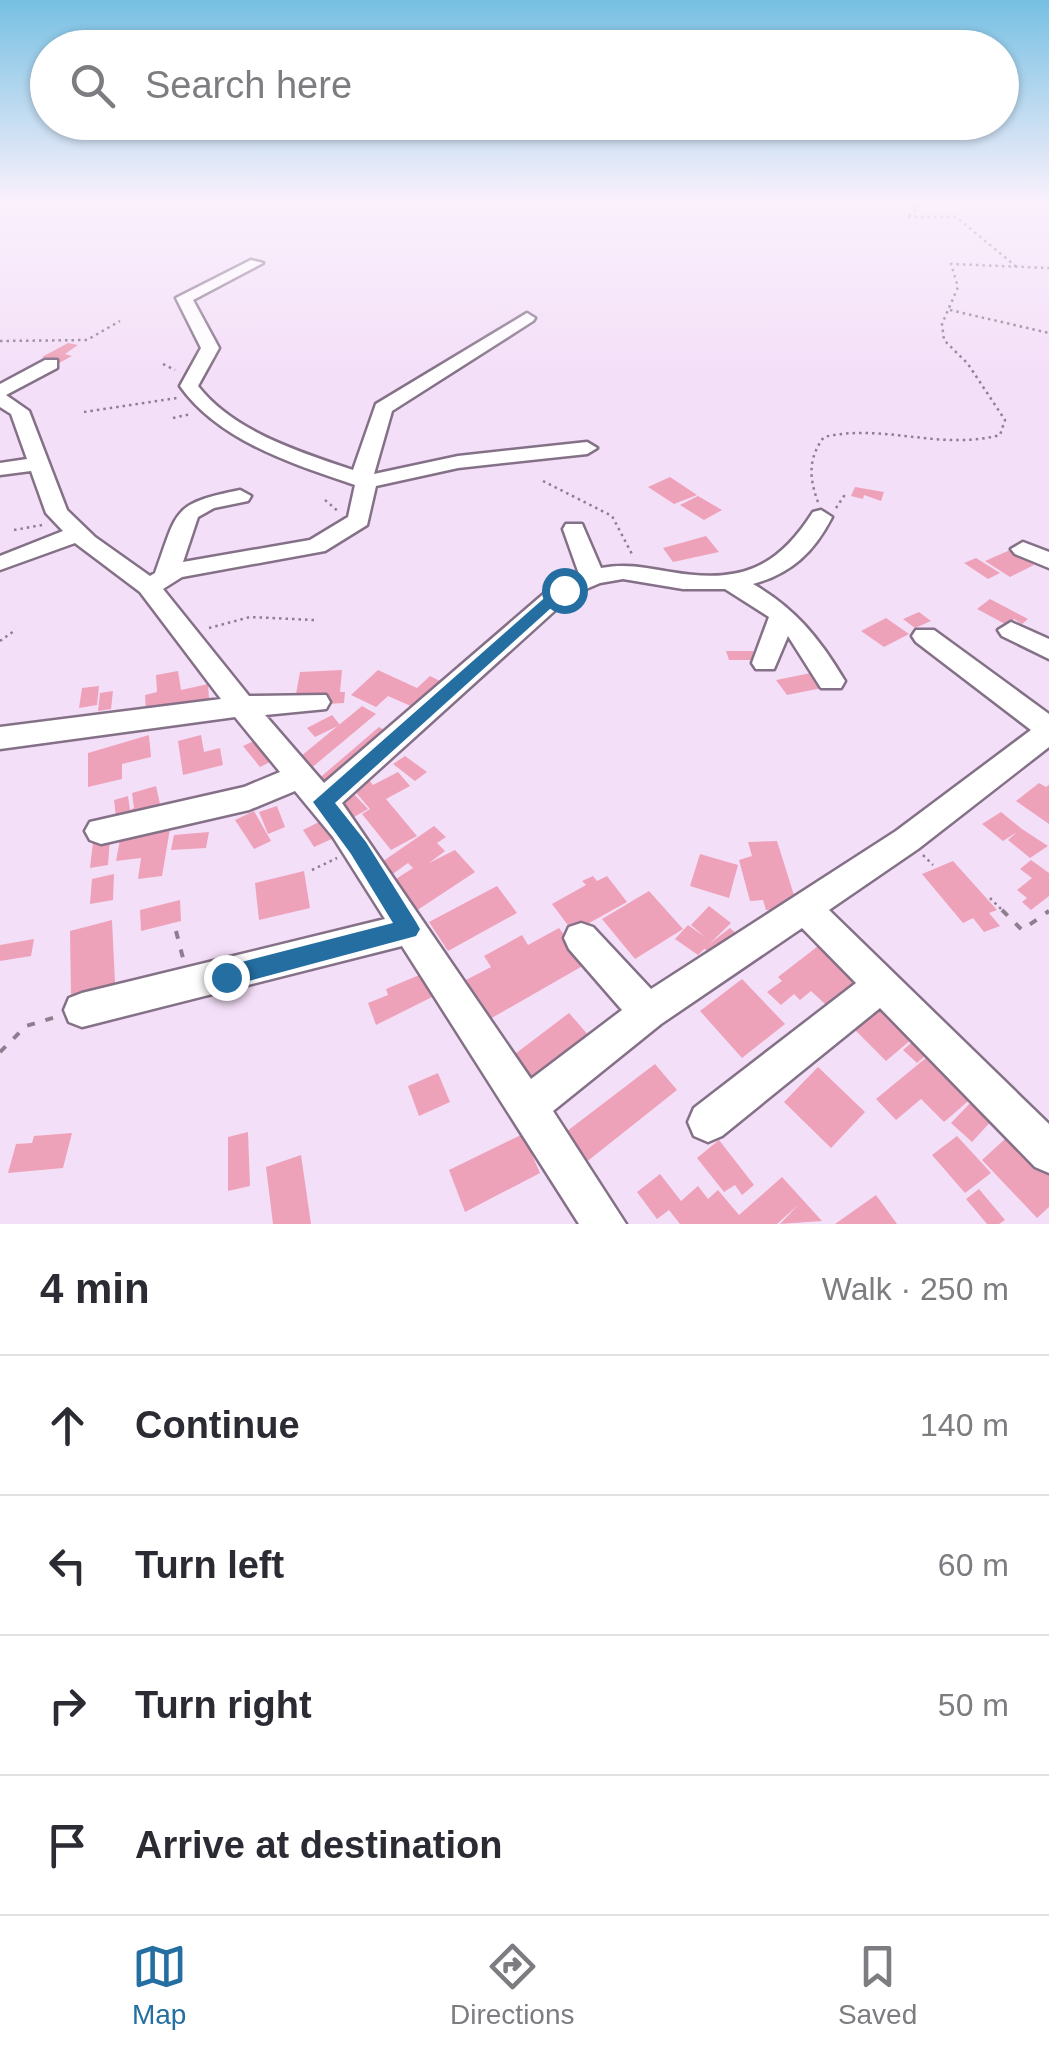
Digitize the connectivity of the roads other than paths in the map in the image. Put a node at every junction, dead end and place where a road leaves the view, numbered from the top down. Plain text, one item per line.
1 (256, 263) dead end
2 (527, 318) dead end
3 (51, 364) dead end
4 (0, 395) edge
5 (587, 448) dead end
6 (38, 464) junction
7 (0, 468) edge
8 (366, 482) junction
9 (240, 496) dead end
10 (821, 516) road end
11 (71, 527) junction
12 (574, 530) dead end
13 (1023, 549) dead end
14 (1049, 561) edge
15 (0, 562) edge
16 (592, 576) junction
17 (158, 581) junction
18 (728, 581) junction
19 (782, 612) junction
20 (1011, 630) dead end
21 (926, 636) dead end
22 (1049, 650) edge
23 (765, 663) dead end
24 (831, 681) dead end
25 (316, 702) dead end
26 (242, 706) junction
27 (1049, 730) edge
28 (0, 738) edge
29 (299, 776) junction
30 (323, 802) junction
31 (101, 831) dead end
32 (804, 907) junction
33 (408, 929) junction
34 (581, 938) dead end
35 (880, 986) junction
36 (82, 1010) road end
37 (648, 1012) junction
38 (526, 1108) junction
39 (708, 1122) dead end
40 (1049, 1153) edge
41 (604, 1224) edge

1 - 8 street
2 - 8 street
3 - 4 street
4 - 6 street
5 - 8 street
6 - 7 street
6 - 11 street
8 - 17 street
9 - 17 street
10 - 18 street
11 - 15 street
11 - 17 street
12 - 16 street
13 - 14 street
16 - 18 street
16 - 30 street
17 - 26 street
18 - 19 street
19 - 23 street
19 - 24 street
20 - 22 street
21 - 27 street
25 - 26 street
26 - 28 street
26 - 29 street
27 - 32 street
29 - 30 street
29 - 31 street
30 - 33 street
32 - 35 street
32 - 37 street
33 - 36 street
33 - 38 street
34 - 37 street
35 - 39 street
35 - 40 street
37 - 38 street
38 - 41 street

